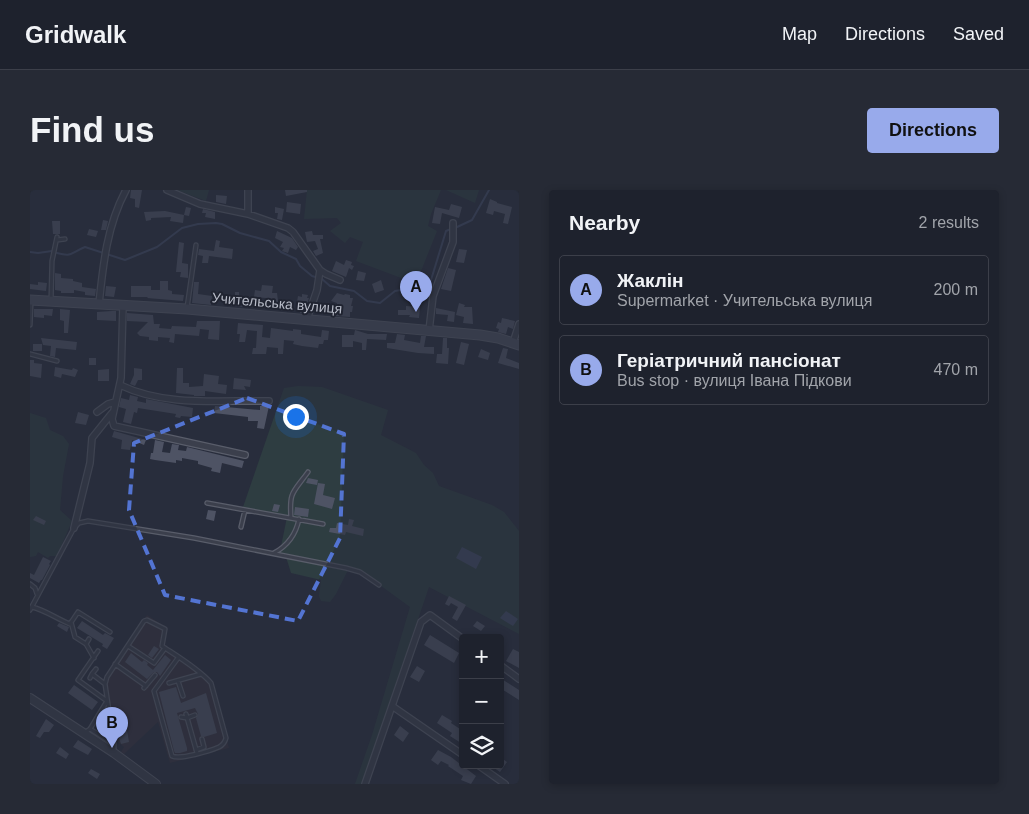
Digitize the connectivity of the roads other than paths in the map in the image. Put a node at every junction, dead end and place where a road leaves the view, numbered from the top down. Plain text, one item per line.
1 (126, 190) edge
2 (167, 190) edge
3 (248, 190) edge
4 (248, 214) junction
5 (453, 223) dead end
6 (65, 239) dead end
7 (196, 245) dead end
8 (319, 275) junction
9 (340, 280) dead end
10 (31, 300) edge
11 (51, 301) junction
12 (99, 304) junction
13 (123, 305) junction
14 (187, 309) junction
15 (307, 319) junction
16 (30, 324) edge
17 (519, 324) edge
18 (430, 331) junction
19 (516, 344) edge
20 (30, 354) edge
21 (57, 361) dead end
22 (120, 385) junction
23 (268, 401) dead end
24 (115, 402) junction
25 (113, 411) junction
26 (96, 412) dead end
27 (245, 455) dead end
28 (308, 472) dead end
29 (207, 503) dead end
30 (245, 510) junction
31 (291, 518) junction
32 (299, 519) junction
33 (323, 524) dead end
34 (241, 527) dead end
35 (74, 528) junction
36 (273, 553) junction
37 (30, 584) edge
38 (379, 585) dead end
39 (37, 594) junction
40 (31, 609) edge
41 (71, 622) junction
42 (110, 632) dead end
43 (459, 636) edge
44 (89, 639) dead end
45 (86, 644) junction
46 (128, 646) junction
47 (165, 648) junction
48 (98, 651) dead end
49 (94, 658) junction
50 (178, 658) junction
51 (115, 664) junction
52 (504, 668) edge
53 (96, 669) dead end
54 (201, 674) junction
55 (155, 675) dead end
56 (519, 679) edge
57 (178, 681) junction
58 (105, 684) junction
59 (169, 684) dead end
60 (183, 696) dead end
61 (30, 698) edge
62 (107, 701) junction
63 (392, 706) junction
64 (194, 715) dead end
65 (187, 716) junction
66 (181, 717) dead end
67 (87, 731) junction
68 (198, 732) dead end
69 (191, 733) junction
70 (202, 739) dead end
71 (114, 744) junction
72 (196, 752) junction
73 (459, 752) edge
74 (114, 754) junction
75 (484, 769) edge
76 (156, 784) edge
77 (365, 784) edge
78 (505, 784) edge

1 - 12 street
2 - 4 street
3 - 4 street
4 - 8 street
5 - 18 street
6 - 11 lane
7 - 14 lane
8 - 9 street
8 - 15 street
10 - 11 main road, Учительська вулиця
10 - 16 lane
11 - 12 main road, Учительська вулиця
12 - 13 main road, Учительська вулиця
13 - 14 main road, Учительська вулиця
13 - 22 street
14 - 15 main road, Учительська вулиця
15 - 18 main road, Учительська вулиця
17 - 19 street
18 - 19 main road, Учительська вулиця
20 - 21 lane
22 - 23 street
22 - 24 street
24 - 25 street
24 - 26 street
25 - 27 street
25 - 35 street
28 - 31 lane
29 - 30 lane
30 - 31 lane
30 - 34 lane
31 - 32 lane
32 - 33 lane
32 - 36 lane
35 - 36 lane
35 - 39 lane
36 - 38 lane
37 - 39 lane
39 - 40 lane
40 - 41 lane
41 - 42 lane
41 - 45 lane
43 - 63 street
44 - 45 lane
45 - 49 lane
46 - 47 lane
46 - 47 lane
46 - 51 lane
47 - 50 lane
48 - 49 lane
49 - 62 lane
50 - 54 lane
50 - 72 lane
51 - 55 lane
51 - 58 lane
52 - 56 street
53 - 58 lane
54 - 57 lane
54 - 72 lane
57 - 59 lane
57 - 60 lane
58 - 62 lane
61 - 67 street
62 - 67 lane
62 - 71 lane
63 - 73 street
63 - 77 street
64 - 65 lane
65 - 66 lane
65 - 69 lane
67 - 71 lane
67 - 74 street
68 - 69 lane
69 - 72 lane
70 - 72 lane
71 - 74 lane
74 - 76 street
75 - 78 street

